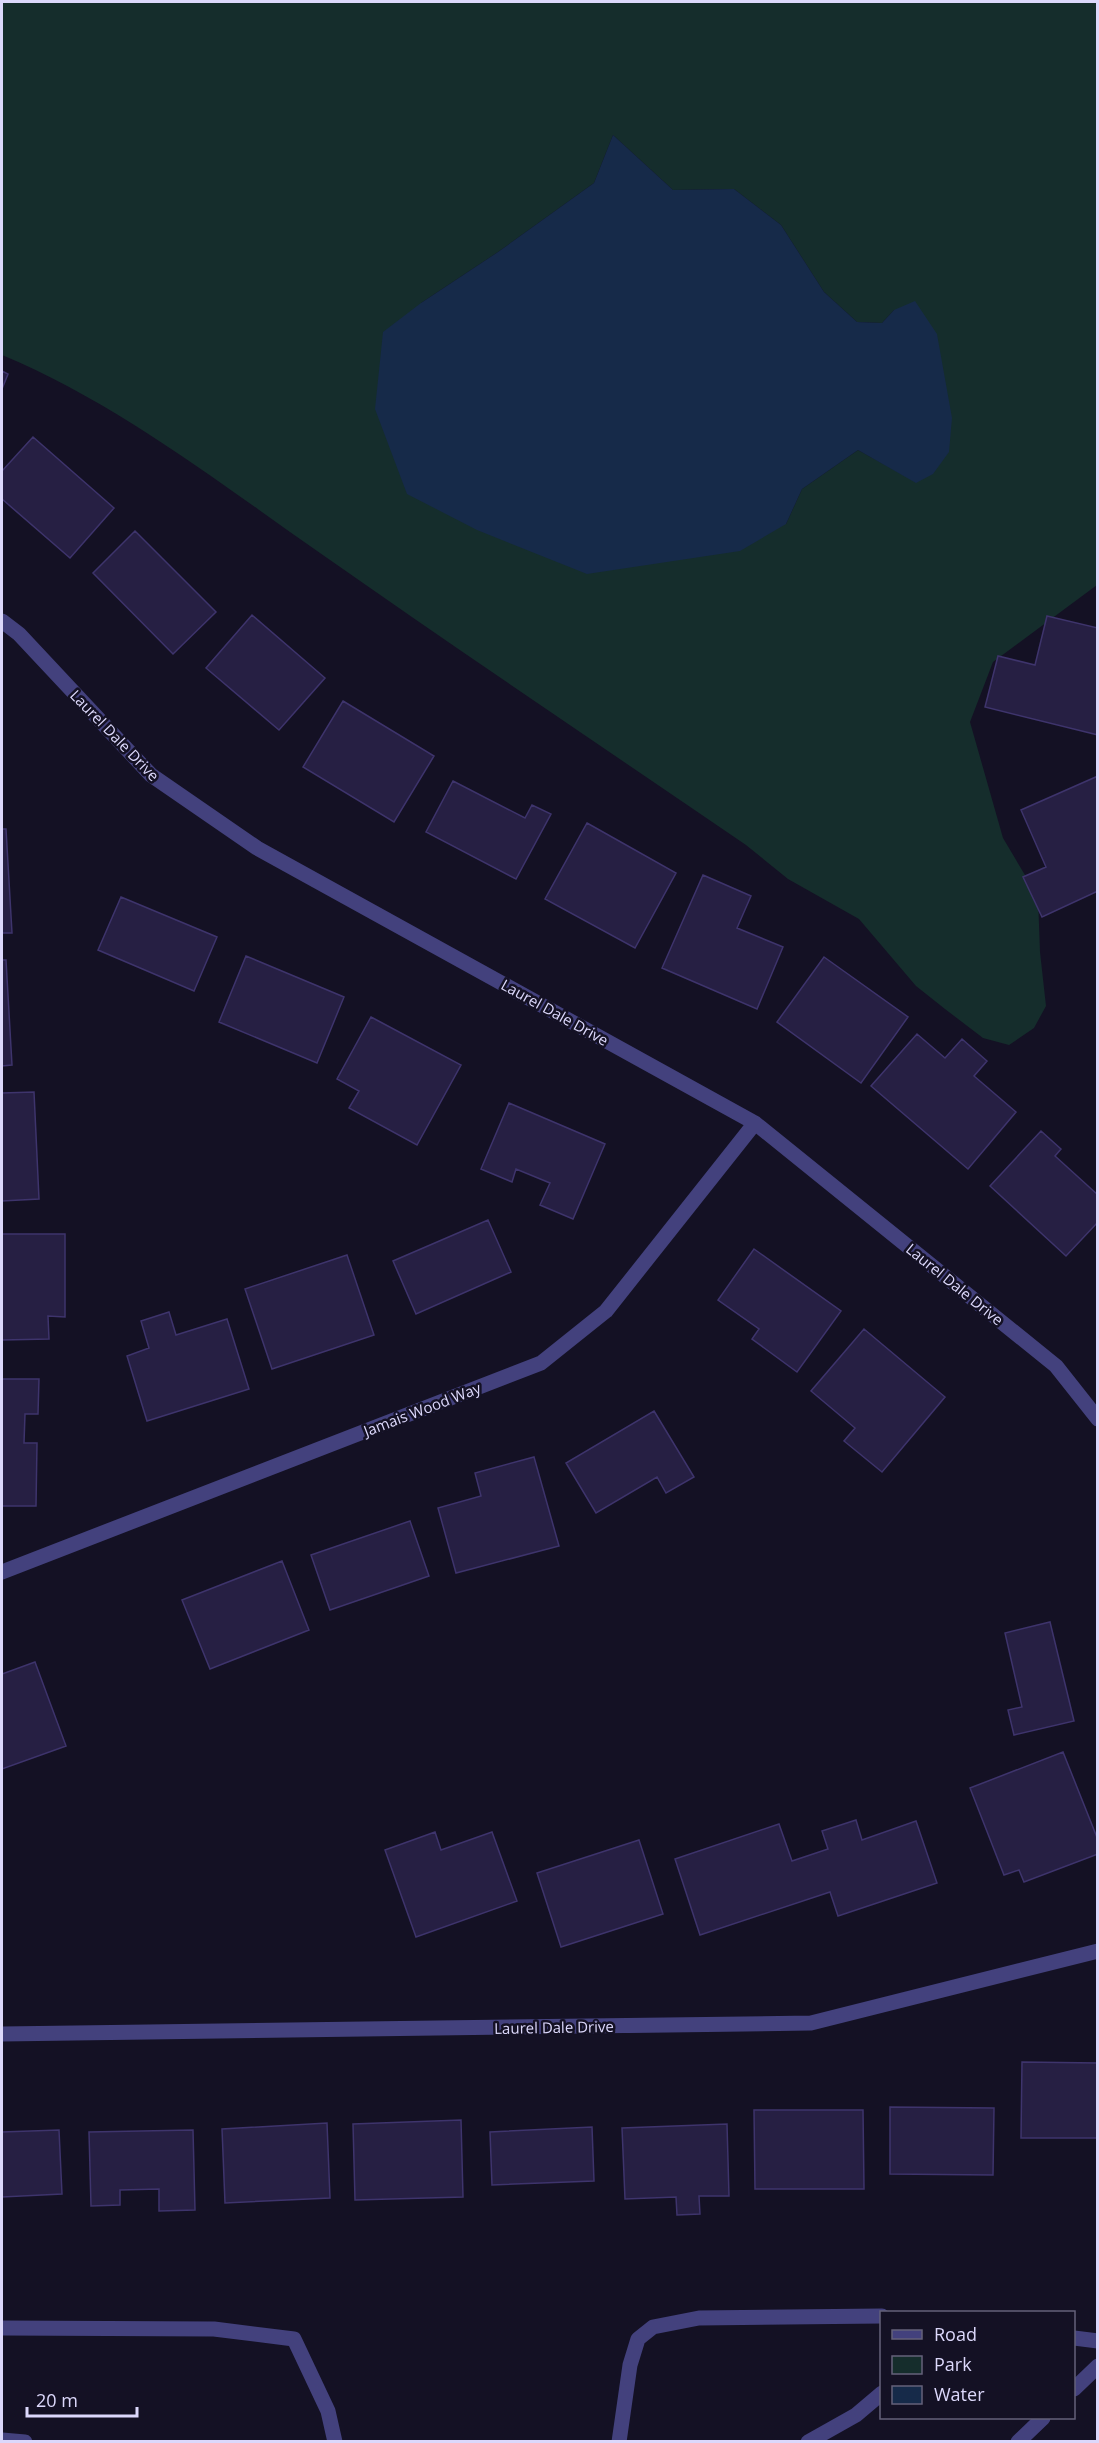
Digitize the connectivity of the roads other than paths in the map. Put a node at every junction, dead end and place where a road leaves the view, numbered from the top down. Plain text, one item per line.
1 (2, 621) edge
2 (755, 1123) junction
3 (1098, 1419) edge
4 (2, 1572) edge
5 (1098, 1951) edge
6 (2, 2034) edge
7 (880, 2316) edge
8 (2, 2328) edge
9 (1075, 2338) edge
10 (1098, 2341) edge
11 (1098, 2366) edge
12 (1075, 2388) edge
13 (880, 2395) edge
14 (1042, 2419) edge
15 (2, 2440) edge
16 (25, 2442) edge
17 (334, 2442) edge
18 (619, 2442) edge
19 (808, 2442) edge
20 (1018, 2442) edge

1 - 2 street, Laurel Dale Drive
2 - 3 street, Laurel Dale Drive
2 - 4 street, Jamais Wood Way
5 - 6 street, Laurel Dale Drive
7 - 18 street
8 - 17 street
9 - 10 street
11 - 12 street
13 - 19 street
14 - 20 street
15 - 16 street

